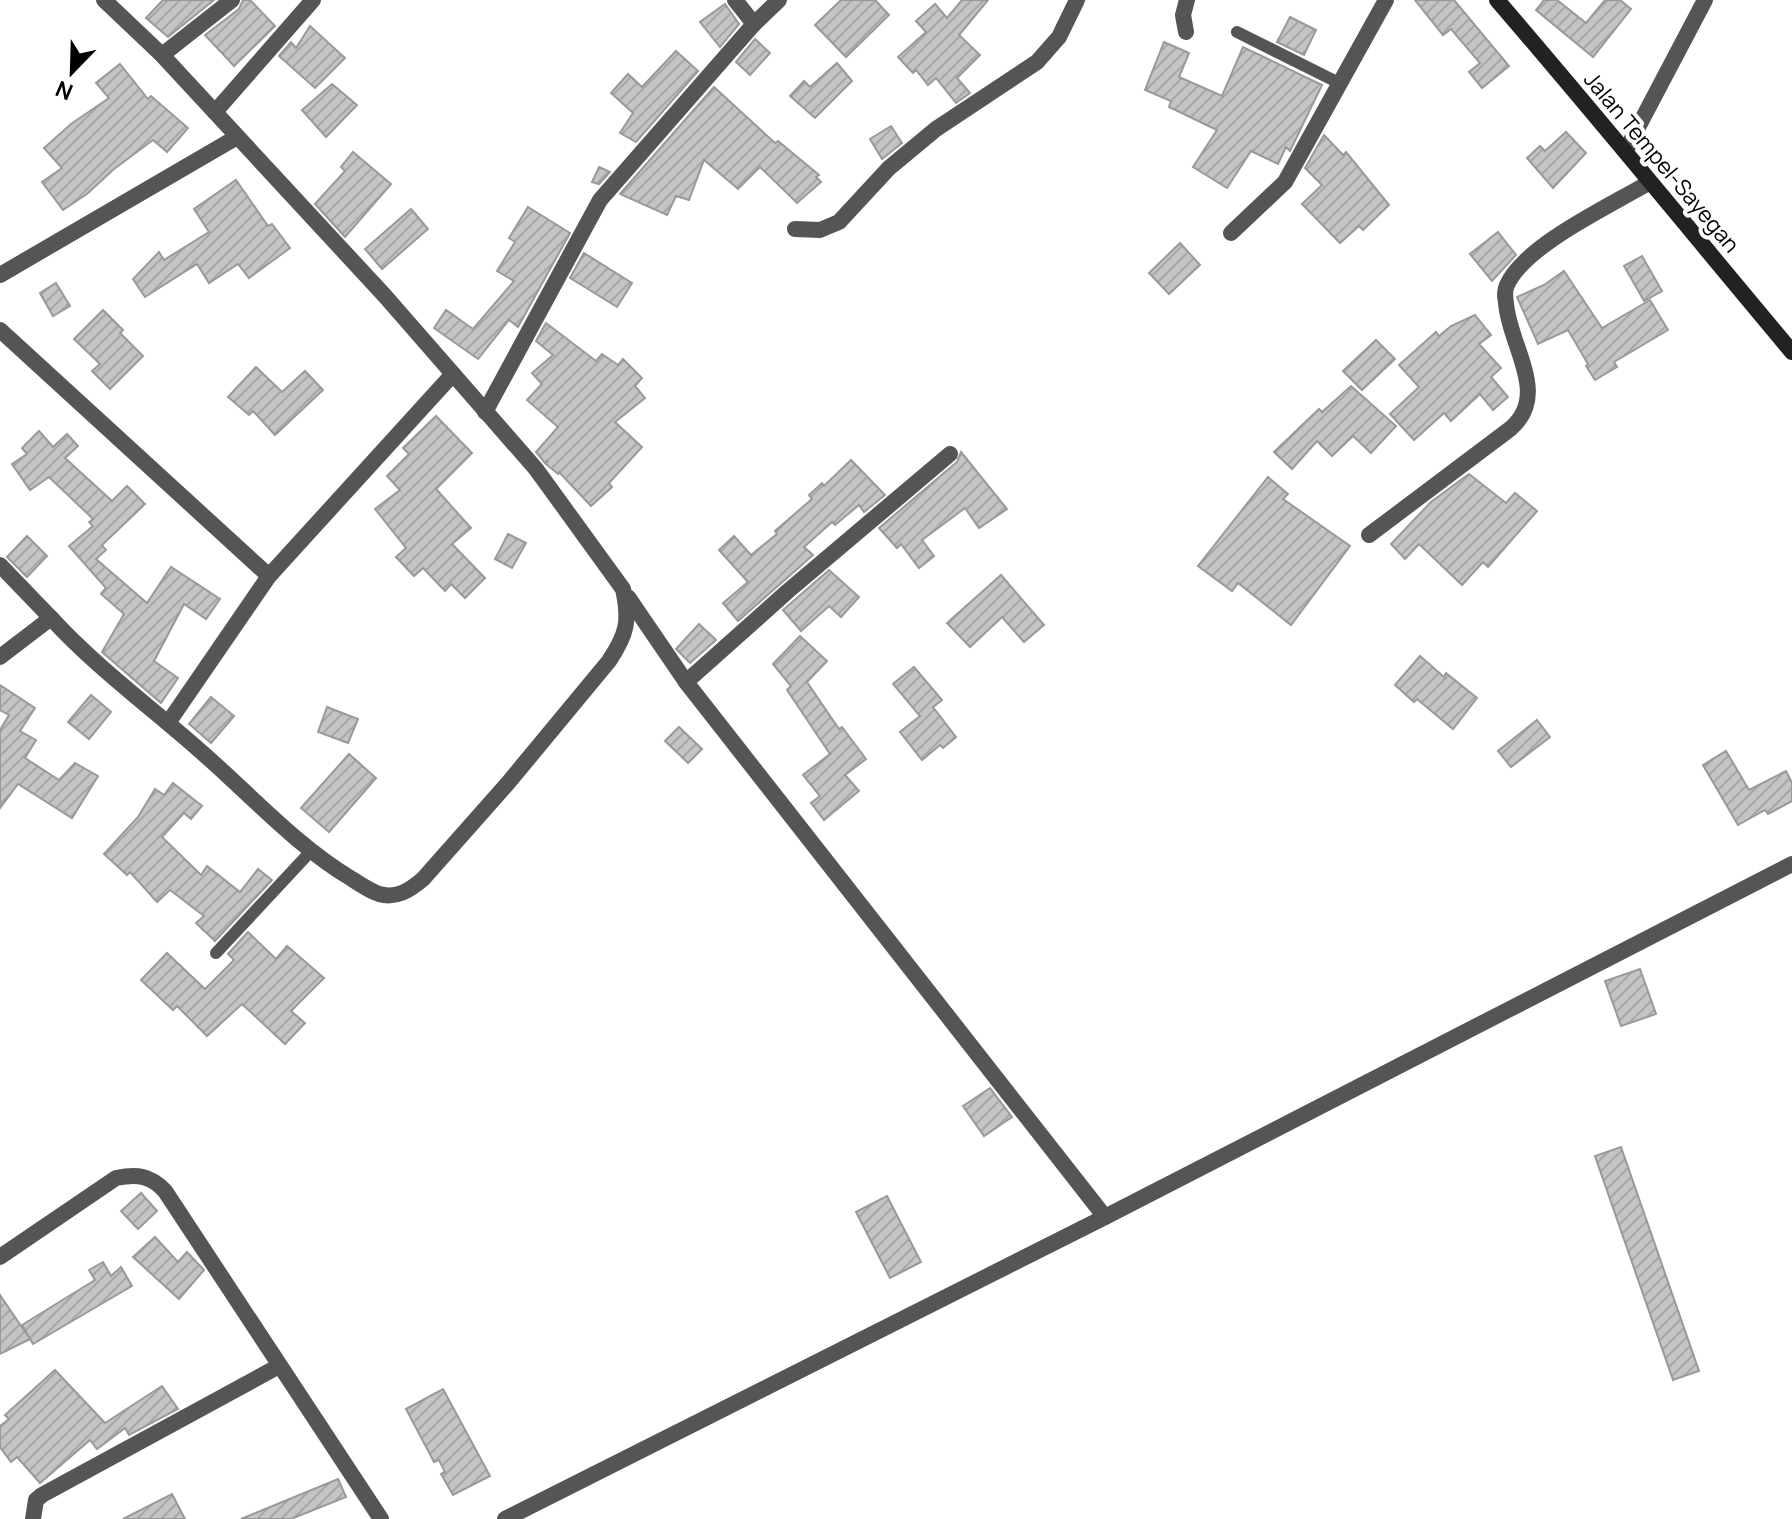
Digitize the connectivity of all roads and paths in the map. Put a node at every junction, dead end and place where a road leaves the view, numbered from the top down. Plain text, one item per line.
1 (104, 0) edge
2 (232, 0) edge
3 (313, 0) edge
4 (735, 0) edge
5 (779, 0) edge
6 (1077, 0) edge
7 (1187, 0) edge
8 (1386, 0) edge
9 (1497, 0) edge
10 (1705, 0) edge
11 (754, 24) junction
12 (1186, 32) dead end
13 (1237, 32) dead end
14 (162, 55) junction
15 (1339, 83) junction
16 (215, 112) junction
17 (237, 137) junction
18 (1626, 150) junction
19 (1650, 182) junction
20 (795, 229) dead end
21 (1231, 233) dead end
22 (0, 275) edge
23 (0, 330) edge
24 (1792, 352) edge
25 (453, 374) junction
26 (485, 412) junction
27 (950, 454) dead end
28 (1369, 535) dead end
29 (0, 565) edge
30 (269, 576) junction
31 (623, 589) junction
32 (51, 618) junction
33 (0, 657) edge
34 (686, 682) junction
35 (168, 723) junction
36 (312, 850) junction
37 (1792, 864) edge
38 (216, 953) dead end
39 (1105, 1217) junction
40 (0, 1257) edge
41 (279, 1366) junction
42 (33, 1519) edge
43 (381, 1519) edge
44 (505, 1519) edge

1 - 14 street
2 - 14 street
3 - 16 street
4 - 11 street
5 - 11 street
6 - 20 street
7 - 12 street
8 - 15 street
9 - 18 main road, Jalan Tempel-Sayegan
10 - 18 street
11 - 26 street
13 - 15 lane
14 - 16 street
15 - 21 street
16 - 17 street
17 - 22 street
17 - 25 street
18 - 19 main road, Jalan Tempel-Sayegan
19 - 24 main road, Jalan Tempel-Sayegan
19 - 28 street
23 - 30 street
25 - 26 street
25 - 30 street
26 - 31 street
27 - 34 street
29 - 32 street
30 - 35 street
31 - 34 street
31 - 36 street
32 - 33 street
32 - 35 street
34 - 39 street
35 - 36 street
36 - 38 lane
37 - 39 street
39 - 44 street
40 - 41 street
41 - 42 street
41 - 43 street

